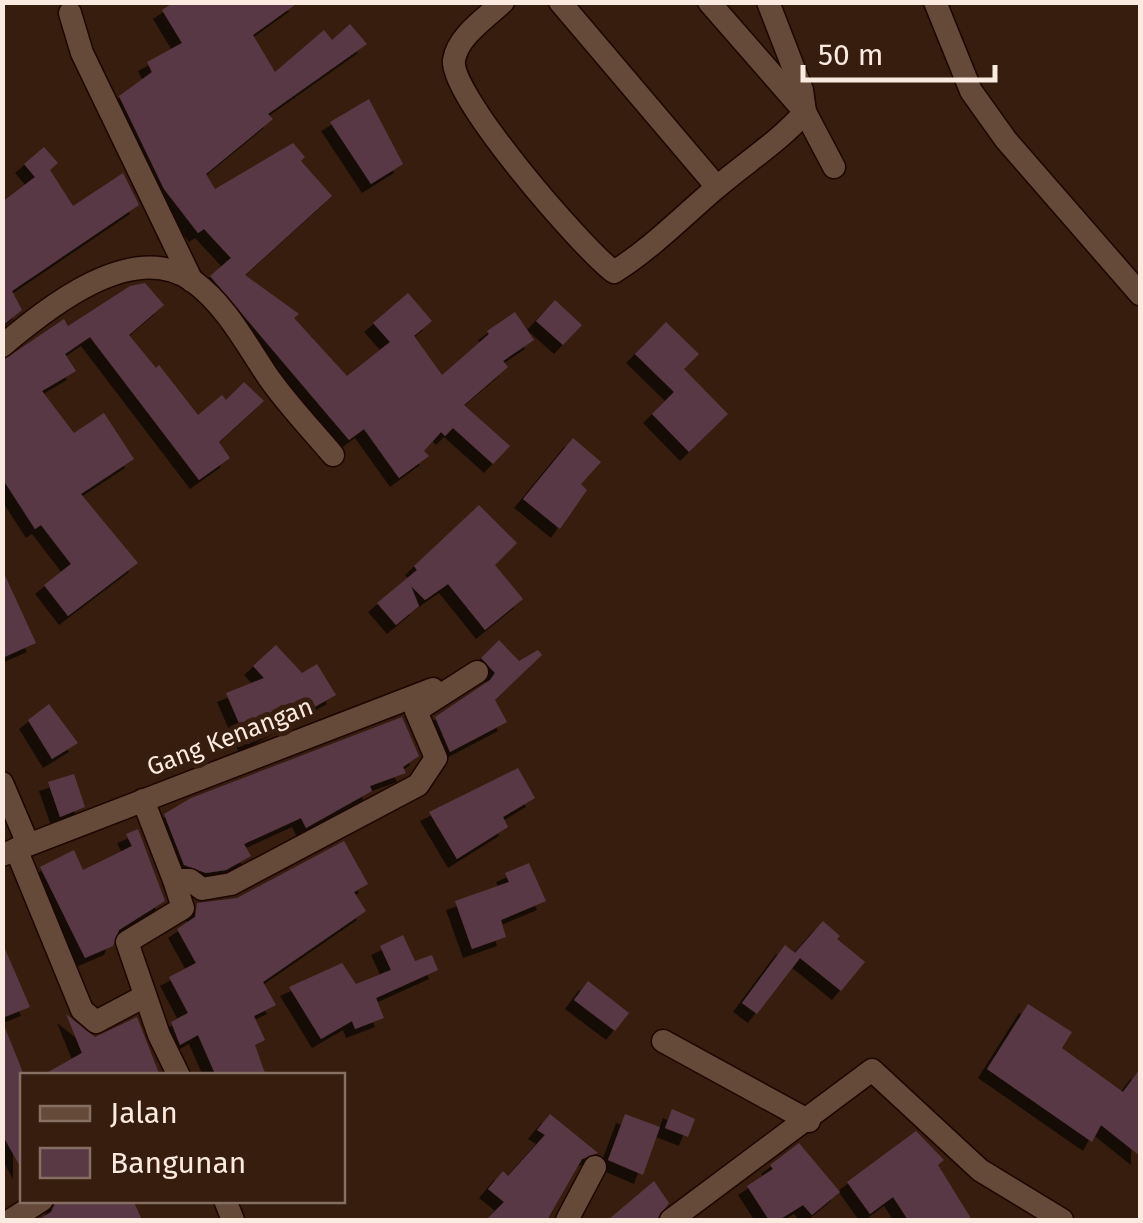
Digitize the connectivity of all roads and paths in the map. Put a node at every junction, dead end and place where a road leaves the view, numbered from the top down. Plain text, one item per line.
1 (504, 2) edge
2 (560, 2) edge
3 (709, 2) edge
4 (768, 2) edge
5 (935, 2) edge
6 (70, 13) dead end
7 (805, 112) junction
8 (834, 167) dead end
9 (717, 187) junction
10 (192, 280) junction
11 (1140, 294) edge
12 (2, 346) edge
13 (333, 455) dead end
14 (2, 783) edge
15 (142, 800) junction
16 (16, 849) edge
17 (174, 880) junction
18 (145, 996) junction
19 (663, 1041) dead end
20 (177, 1073) edge
21 (809, 1121) junction
22 (595, 1166) dead end
23 (37, 1203) edge
24 (1036, 1203) junction
25 (11, 1220) edge
26 (566, 1220) edge
27 (672, 1220) edge
28 (1017, 1220) edge
29 (1062, 1220) edge

1 - 9 street
2 - 9 street
3 - 7 street
4 - 7 street
5 - 11 street
6 - 10 street
7 - 8 street
7 - 9 street
10 - 12 street
10 - 13 street
14 - 16 street
15 - 16 street, Gang Kenangan
15 - 17 street
15 - 17 street, Gang Kenangan
16 - 18 street
17 - 18 street
18 - 20 street
19 - 21 street
21 - 24 street
21 - 27 street
22 - 26 street
23 - 25 street
24 - 28 street
24 - 29 street

